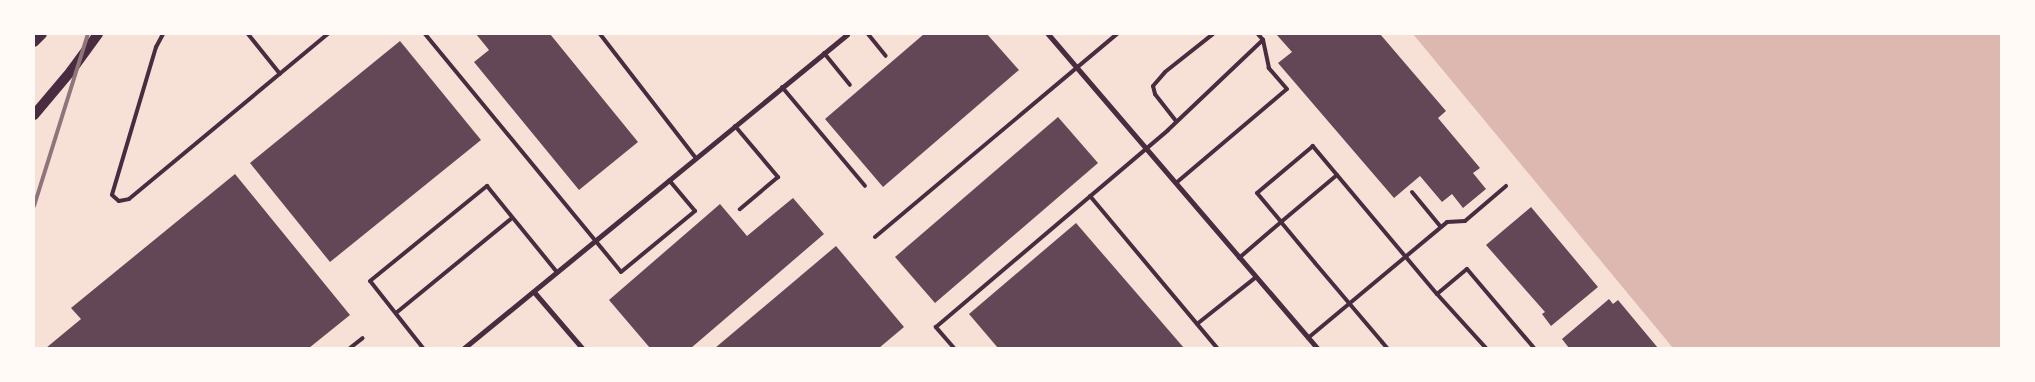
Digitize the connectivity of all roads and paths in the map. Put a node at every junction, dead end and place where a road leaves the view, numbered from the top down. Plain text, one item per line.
1 (42, 34) edge
2 (98, 34) edge
3 (163, 34) edge
4 (248, 34) edge
5 (316, 34) edge
6 (328, 34) edge
7 (425, 34) edge
8 (600, 34) edge
9 (847, 34) edge
10 (868, 34) edge
11 (1048, 34) edge
12 (1117, 34) edge
13 (1212, 34) edge
14 (1258, 34) edge
15 (321, 40) junction
16 (1263, 40) junction
17 (34, 42) edge
18 (824, 53) junction
19 (886, 56) dead end
20 (1077, 67) junction
21 (280, 74) junction
22 (850, 85) dead end
23 (782, 87) junction
24 (34, 115) edge
25 (1176, 122) junction
26 (735, 126) junction
27 (1146, 148) junction
28 (696, 158) junction
29 (1337, 174) junction
30 (669, 180) junction
31 (1176, 183) junction
32 (865, 186) dead end
33 (1506, 186) dead end
34 (1412, 192) dead end
35 (1090, 196) junction
36 (740, 209) dead end
37 (512, 218) junction
38 (1281, 222) junction
39 (1441, 226) junction
40 (875, 236) dead end
41 (595, 241) junction
42 (1405, 256) junction
43 (1239, 258) junction
44 (557, 272) junction
45 (1256, 277) junction
46 (534, 292) junction
47 (1437, 294) junction
48 (1349, 303) junction
49 (396, 313) junction
50 (1197, 324) junction
51 (363, 338) dead end
52 (1308, 338) junction
53 (350, 348) edge
54 (423, 348) edge
55 (464, 348) edge
56 (582, 348) edge
57 (954, 348) edge
58 (1217, 348) edge
59 (1317, 348) edge
60 (1387, 348) edge
61 (1486, 348) edge
62 (1534, 348) edge

1 - 17 main road
2 - 24 main road
3 - 21 lane
4 - 21 lane
5 - 15 lane
6 - 15 lane
7 - 41 lane
8 - 28 lane
9 - 18 street
10 - 19 lane
11 - 20 street
12 - 20 lane
13 - 25 lane
14 - 16 lane
15 - 21 lane
16 - 25 lane
16 - 31 lane
18 - 22 lane
18 - 23 street
20 - 27 street
20 - 40 lane
23 - 26 street
23 - 32 lane
25 - 27 lane
26 - 28 street
26 - 36 lane
27 - 31 street
27 - 35 lane
28 - 30 street
29 - 38 lane
29 - 38 lane
29 - 42 lane
30 - 41 street
30 - 41 lane
31 - 43 street
33 - 39 lane
34 - 39 lane
35 - 50 lane
35 - 57 lane
37 - 44 lane
37 - 49 lane
37 - 49 lane
38 - 43 lane
38 - 48 lane
39 - 42 lane
41 - 44 street
42 - 47 lane
42 - 48 lane
43 - 45 street
44 - 46 street
45 - 50 lane
45 - 52 street
46 - 55 street
46 - 56 street
47 - 61 lane
47 - 62 lane
48 - 52 lane
48 - 60 lane
49 - 54 lane
50 - 58 lane
51 - 53 lane
52 - 59 street

